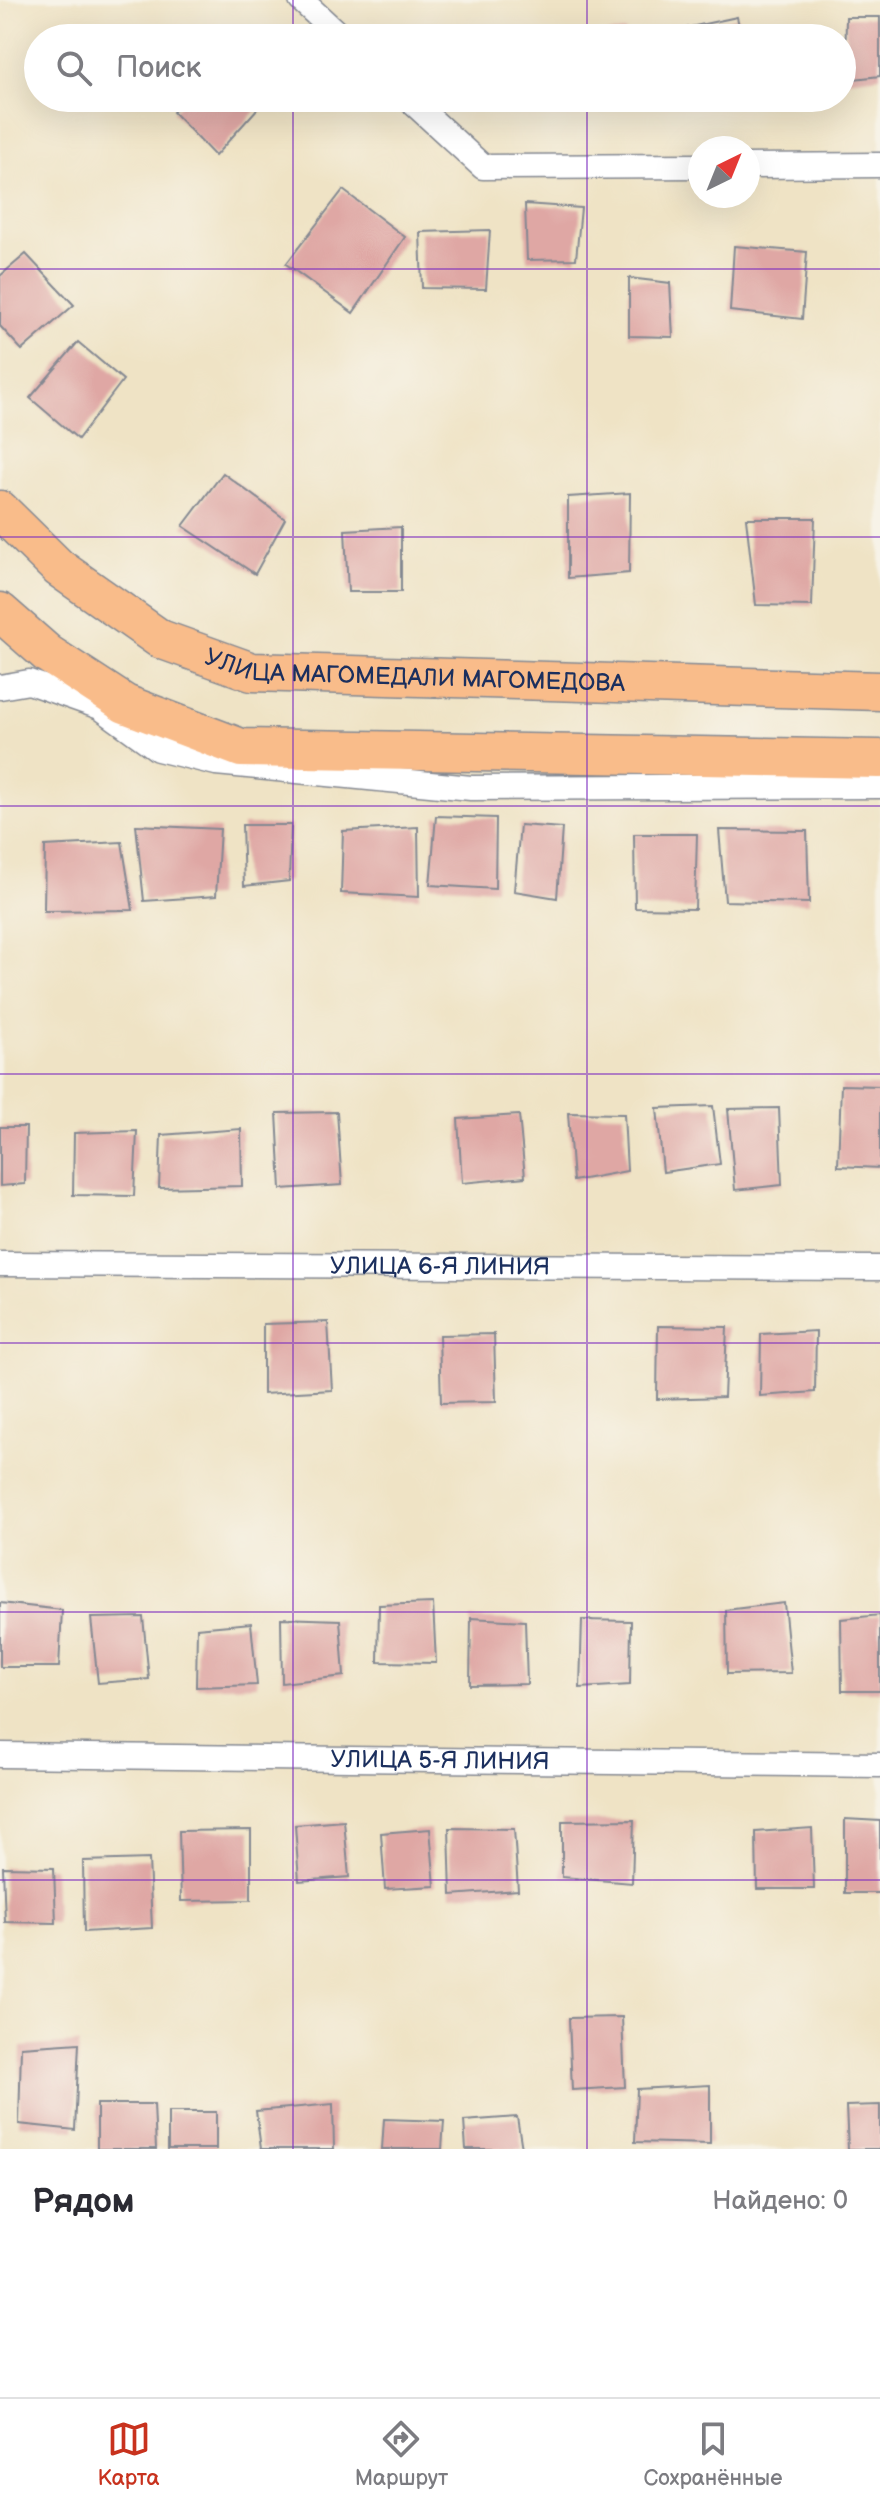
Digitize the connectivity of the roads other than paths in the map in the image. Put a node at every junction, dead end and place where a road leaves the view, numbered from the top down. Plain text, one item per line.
1 (301, 0) edge
2 (327, 24) edge
3 (423, 112) edge
4 (880, 165) edge
5 (688, 166) edge
6 (760, 166) edge
7 (0, 510) edge
8 (0, 612) edge
9 (0, 687) edge
10 (880, 691) edge
11 (880, 759) edge
12 (880, 786) edge
13 (0, 1264) edge
14 (880, 1268) edge
15 (0, 1755) edge
16 (880, 1765) edge

1 - 2 street
3 - 5 street
4 - 6 street
7 - 10 main road, УЛИЦА МАГОМЕДАЛИ МАГОМЕДОВА
8 - 11 main road
9 - 12 street
13 - 14 street, УЛИЦА 6-Я ЛИНИЯ
15 - 16 street, УЛИЦА 5-Я ЛИНИЯ

